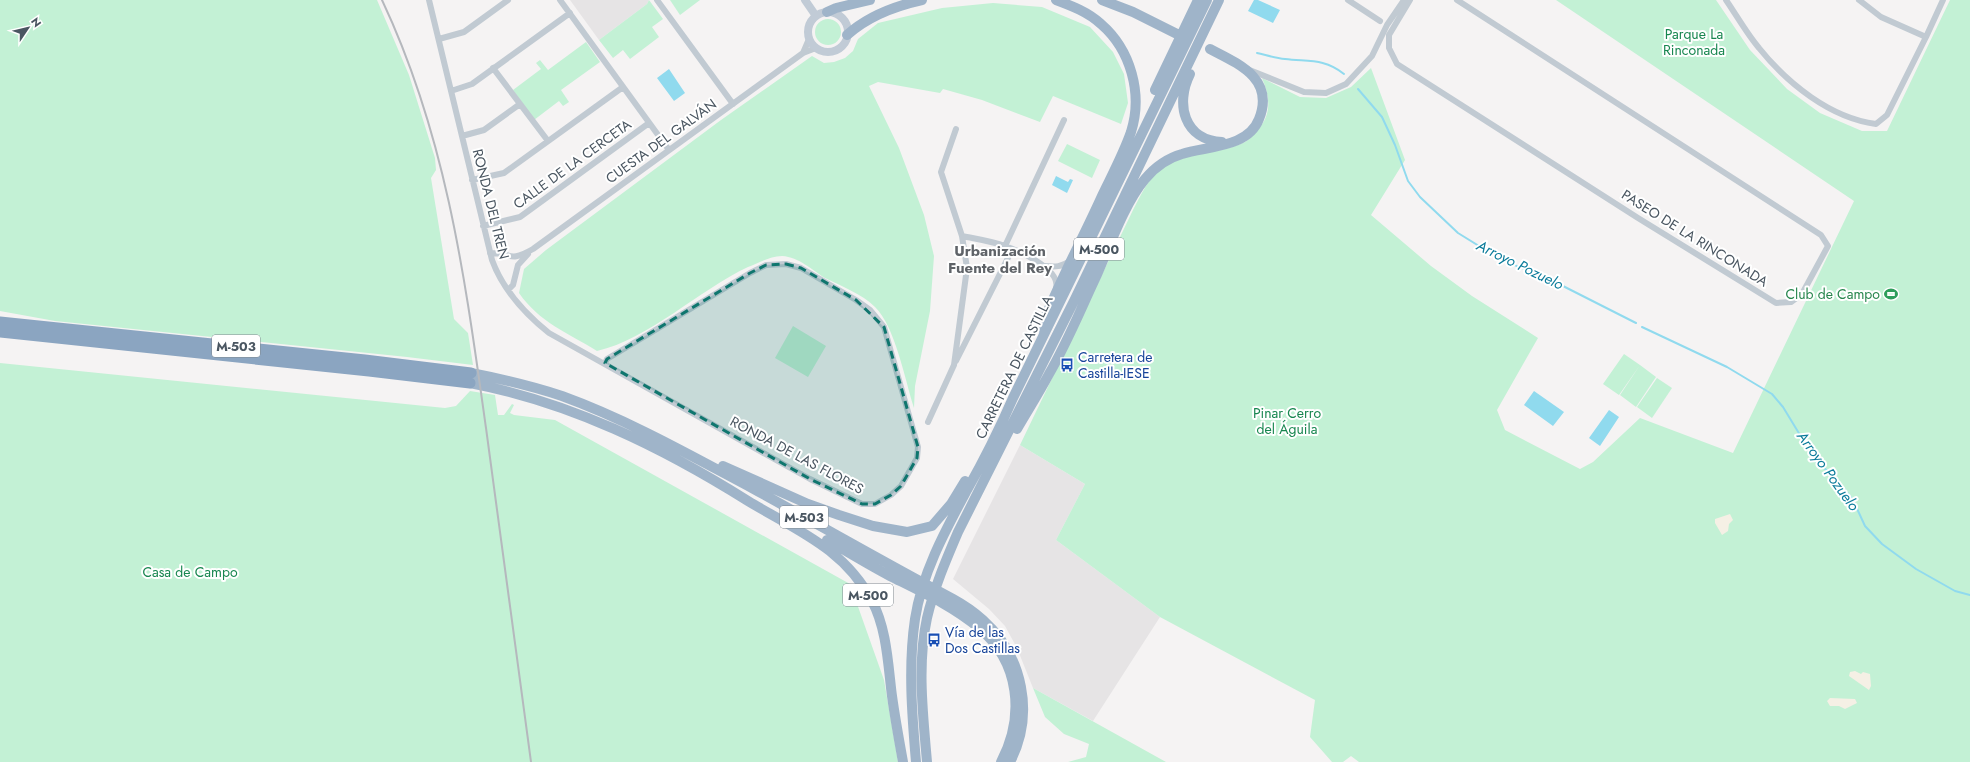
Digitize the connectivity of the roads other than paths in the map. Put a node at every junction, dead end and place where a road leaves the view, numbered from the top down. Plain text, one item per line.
1 (429, 0) edge
2 (508, 0) edge
3 (560, 0) edge
4 (657, 0) edge
5 (805, 0) edge
6 (870, 0) edge
7 (922, 0) edge
8 (1056, 0) edge
9 (1093, 0) edge
10 (1102, 0) edge
11 (1198, 0) edge
12 (1206, 0) edge
13 (1348, 0) edge
14 (1404, 0) edge
15 (1410, 0) edge
16 (1457, 0) edge
17 (1726, 0) edge
18 (1859, 0) edge
19 (1943, 0) edge
20 (1218, 1) edge
21 (1358, 3) edge
22 (1119, 6) junction
23 (827, 12) junction
24 (570, 13) junction
25 (816, 16) junction
26 (1380, 21) dead end
27 (1176, 34) dead end
28 (847, 35) junction
29 (1926, 37) junction
30 (809, 38) junction
31 (439, 39) junction
32 (816, 48) junction
33 (1210, 50) dead end
34 (803, 53) junction
35 (493, 68) junction
36 (1246, 68) junction
37 (623, 87) junction
38 (451, 91) junction
39 (520, 104) junction
40 (733, 104) junction
41 (1064, 120) dead end
42 (649, 123) junction
43 (956, 129) dead end
44 (462, 136) junction
45 (548, 141) junction
46 (1232, 142) junction
47 (669, 150) junction
48 (472, 180) junction
49 (1097, 207) junction
50 (483, 226) junction
51 (962, 236) junction
52 (1004, 246) junction
53 (533, 249) junction
54 (1012, 250) junction
55 (490, 254) junction
56 (1074, 257) junction
57 (1045, 266) junction
58 (508, 290) junction
59 (1046, 314) junction
60 (0, 322) edge
61 (0, 332) edge
62 (1033, 356) junction
63 (605, 363) junction
64 (954, 365) junction
65 (470, 378) junction
66 (510, 386) junction
67 (1013, 398) junction
68 (928, 422) dead end
69 (697, 458) junction
70 (734, 491) junction
71 (978, 494) junction
72 (910, 581) junction
73 (951, 603) junction
74 (922, 674) junction
75 (903, 762) edge
76 (916, 762) edge
77 (927, 762) edge
78 (933, 762) edge
79 (1001, 762) edge
80 (1010, 762) edge

1 - 31 street, RONDA DEL TREN
2 - 31 street
3 - 24 street
4 - 40 street
5 - 25 main road
6 - 23 highway
7 - 28 highway
8 - 49 highway, M-500
9 - 22 highway
10 - 22 highway
11 - 49 highway, M-500
12 - 62 highway, CARRETERA DE CASTILLA / M-500
13 - 21 street
14 - 36 street
15 - 16 street, PASEO DE LA RINCONADA
17 - 29 street
18 - 29 street
19 - 29 street
20 - 46 highway, M-500
20 - 71 highway, CARRETERA DE CASTILLA / M-500
21 - 26 street
22 - 27 highway
23 - 25 main road
23 - 28 main road
24 - 35 street
24 - 37 street
25 - 30 main road
28 - 32 main road
30 - 32 main road
30 - 34 street
31 - 38 street, RONDA DEL TREN
32 - 34 street, CUESTA DEL GALVÁN
33 - 36 highway, M-500
34 - 40 street, CUESTA DEL GALVÁN
35 - 38 street
35 - 39 street
36 - 46 highway, M-500
37 - 42 street
37 - 45 street
38 - 44 street, RONDA DEL TREN
39 - 44 street
39 - 45 street
40 - 47 street, CUESTA DEL GALVÁN
41 - 52 street
42 - 47 street
42 - 50 street, CALLE DE LA CERCETA
43 - 51 street
44 - 48 street, RONDA DEL TREN
45 - 48 street
46 - 71 highway, M-500
47 - 53 street, CUESTA DEL GALVÁN
48 - 50 street, RONDA DEL TREN
49 - 56 highway, M-500
50 - 55 street, RONDA DEL TREN
51 - 52 street
51 - 64 street
52 - 54 street
53 - 55 street, CUESTA DEL GALVÁN
53 - 58 street, CUESTA DEL GALVÁN
54 - 57 street
54 - 64 street
55 - 58 street, RONDA DEL TREN
56 - 57 street
56 - 59 highway, M-500
57 - 59 street
58 - 63 street, RONDA DEL TREN
59 - 62 highway, M-500
60 - 65 highway, M-503
61 - 65 highway, M-503
62 - 67 highway, CARRETERA DE CASTILLA / M-500
63 - 63 street, RONDA DE LAS FLORES
64 - 68 street
65 - 66 highway, M-503
66 - 69 highway, M-503
66 - 70 highway, M-503
67 - 69 highway
67 - 76 highway, CARRETERA DE CASTILLA / M-500
69 - 72 highway, M-503
70 - 72 highway, M-503
70 - 75 highway, M-500
71 - 74 highway, CARRETERA DE CASTILLA / M-500
72 - 73 highway, M-503
73 - 79 highway
73 - 80 highway, M-503
74 - 77 highway, CARRETERA DE CASTILLA / M-500
74 - 78 highway, M-500

